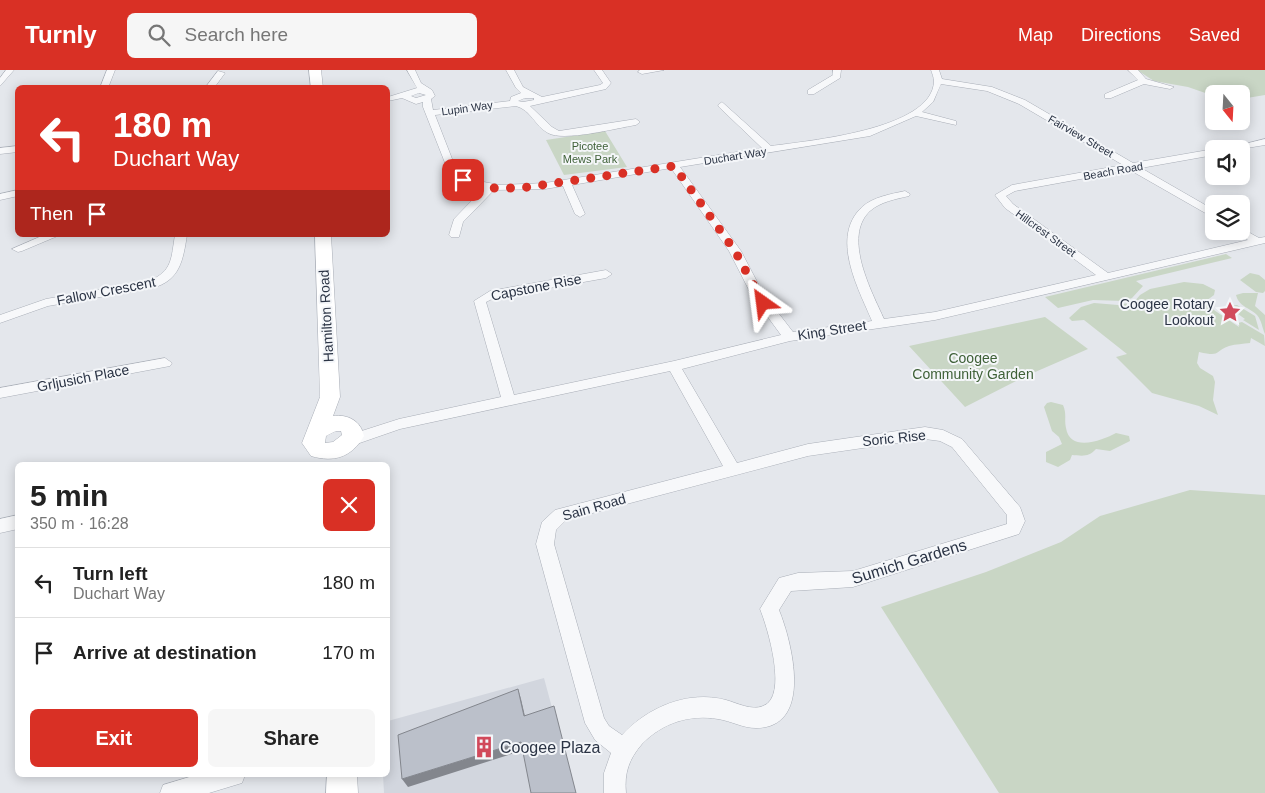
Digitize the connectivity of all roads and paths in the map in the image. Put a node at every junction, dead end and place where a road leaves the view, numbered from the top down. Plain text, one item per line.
1 (10, 70) edge
2 (111, 70) edge
3 (315, 70) edge
4 (411, 70) edge
5 (510, 70) edge
6 (598, 70) edge
7 (660, 70) edge
8 (837, 70) edge
9 (935, 70) edge
10 (1132, 70) edge
11 (642, 72) dead end
12 (221, 73) dead end
13 (938, 81) junction
14 (1143, 81) junction
15 (0, 84) edge
16 (105, 85) edge
17 (211, 85) edge
18 (317, 85) edge
19 (1170, 87) dead end
20 (811, 92) dead end
21 (1108, 96) dead end
22 (419, 98) junction
23 (518, 98) junction
24 (390, 100) edge
25 (535, 101) junction
26 (722, 105) dead end
27 (916, 112) junction
28 (636, 122) dead end
29 (953, 123) dead end
30 (1265, 142) edge
31 (1250, 145) edge
32 (15, 150) edge
33 (770, 150) junction
34 (0, 152) edge
35 (1205, 154) edge
36 (674, 166) junction
37 (1134, 167) junction
38 (566, 182) junction
39 (491, 188) junction
40 (1012, 188) joint
41 (15, 194) edge
42 (905, 194) dead end
43 (0, 197) edge
44 (1205, 210) edge
45 (580, 214) dead end
46 (455, 235) dead end
47 (1250, 235) edge
48 (49, 237) edge
49 (181, 237) edge
50 (323, 237) edge
51 (1262, 241) edge
52 (18, 249) dead end
53 (606, 274) dead end
54 (1106, 277) junction
55 (0, 319) edge
56 (879, 323) junction
57 (790, 337) junction
58 (165, 363) dead end
59 (674, 366) junction
60 (0, 394) edge
61 (330, 397) junction
62 (509, 400) junction
63 (346, 440) edge
64 (321, 448) edge
65 (733, 470) junction
66 (1017, 521) joint
67 (15, 523) edge
68 (0, 526) edge
69 (624, 749) junction
70 (227, 777) edge
71 (342, 777) edge
72 (171, 793) edge
73 (342, 793) edge
74 (615, 793) edge

1 - 15 street
2 - 16 street
3 - 18 main road
4 - 22 street, Duchart Way
5 - 23 street
6 - 25 street, Lupin Way
7 - 11 street
8 - 20 street
9 - 13 street
10 - 14 street
12 - 17 street
13 - 27 street, Duchart Way
13 - 37 street, Fairview Street
14 - 19 street
14 - 21 street
22 - 23 street, Lupin Way
22 - 24 street, Lupin Way
22 - 39 street, Duchart Way
23 - 25 street
23 - 25 street, Lupin Way
25 - 28 street
26 - 33 street
27 - 29 street
27 - 33 street, Duchart Way
30 - 31 street
32 - 34 street
33 - 36 street, Duchart Way
35 - 37 street, Beach Road
36 - 38 street, Duchart Way
36 - 57 street
37 - 40 street, Beach Road
37 - 44 street, Fairview Street
38 - 39 street, Duchart Way
38 - 45 street
39 - 46 street
40 - 54 street, Hillcrest Street
41 - 43 street
42 - 56 street
47 - 51 street
48 - 52 street
49 - 55 street, Fallow Crescent
50 - 61 main road, Hamilton Road
51 - 54 street, King Street
53 - 62 street, Capstone Rise
54 - 56 street, King Street
56 - 57 street, King Street
57 - 59 street, King Street
58 - 60 street, Grljusich Place
59 - 62 street, King Street
59 - 65 street
61 - 63 main road, Hamilton Road
61 - 64 main road, Hamilton Road
62 - 63 street, King Street
63 - 64 main road
65 - 66 street, Soric Rise
65 - 69 street, Sain Road
66 - 69 street, Sumich Gardens
67 - 68 street
69 - 74 street, Sumich Gardens
70 - 72 street
71 - 73 main road

